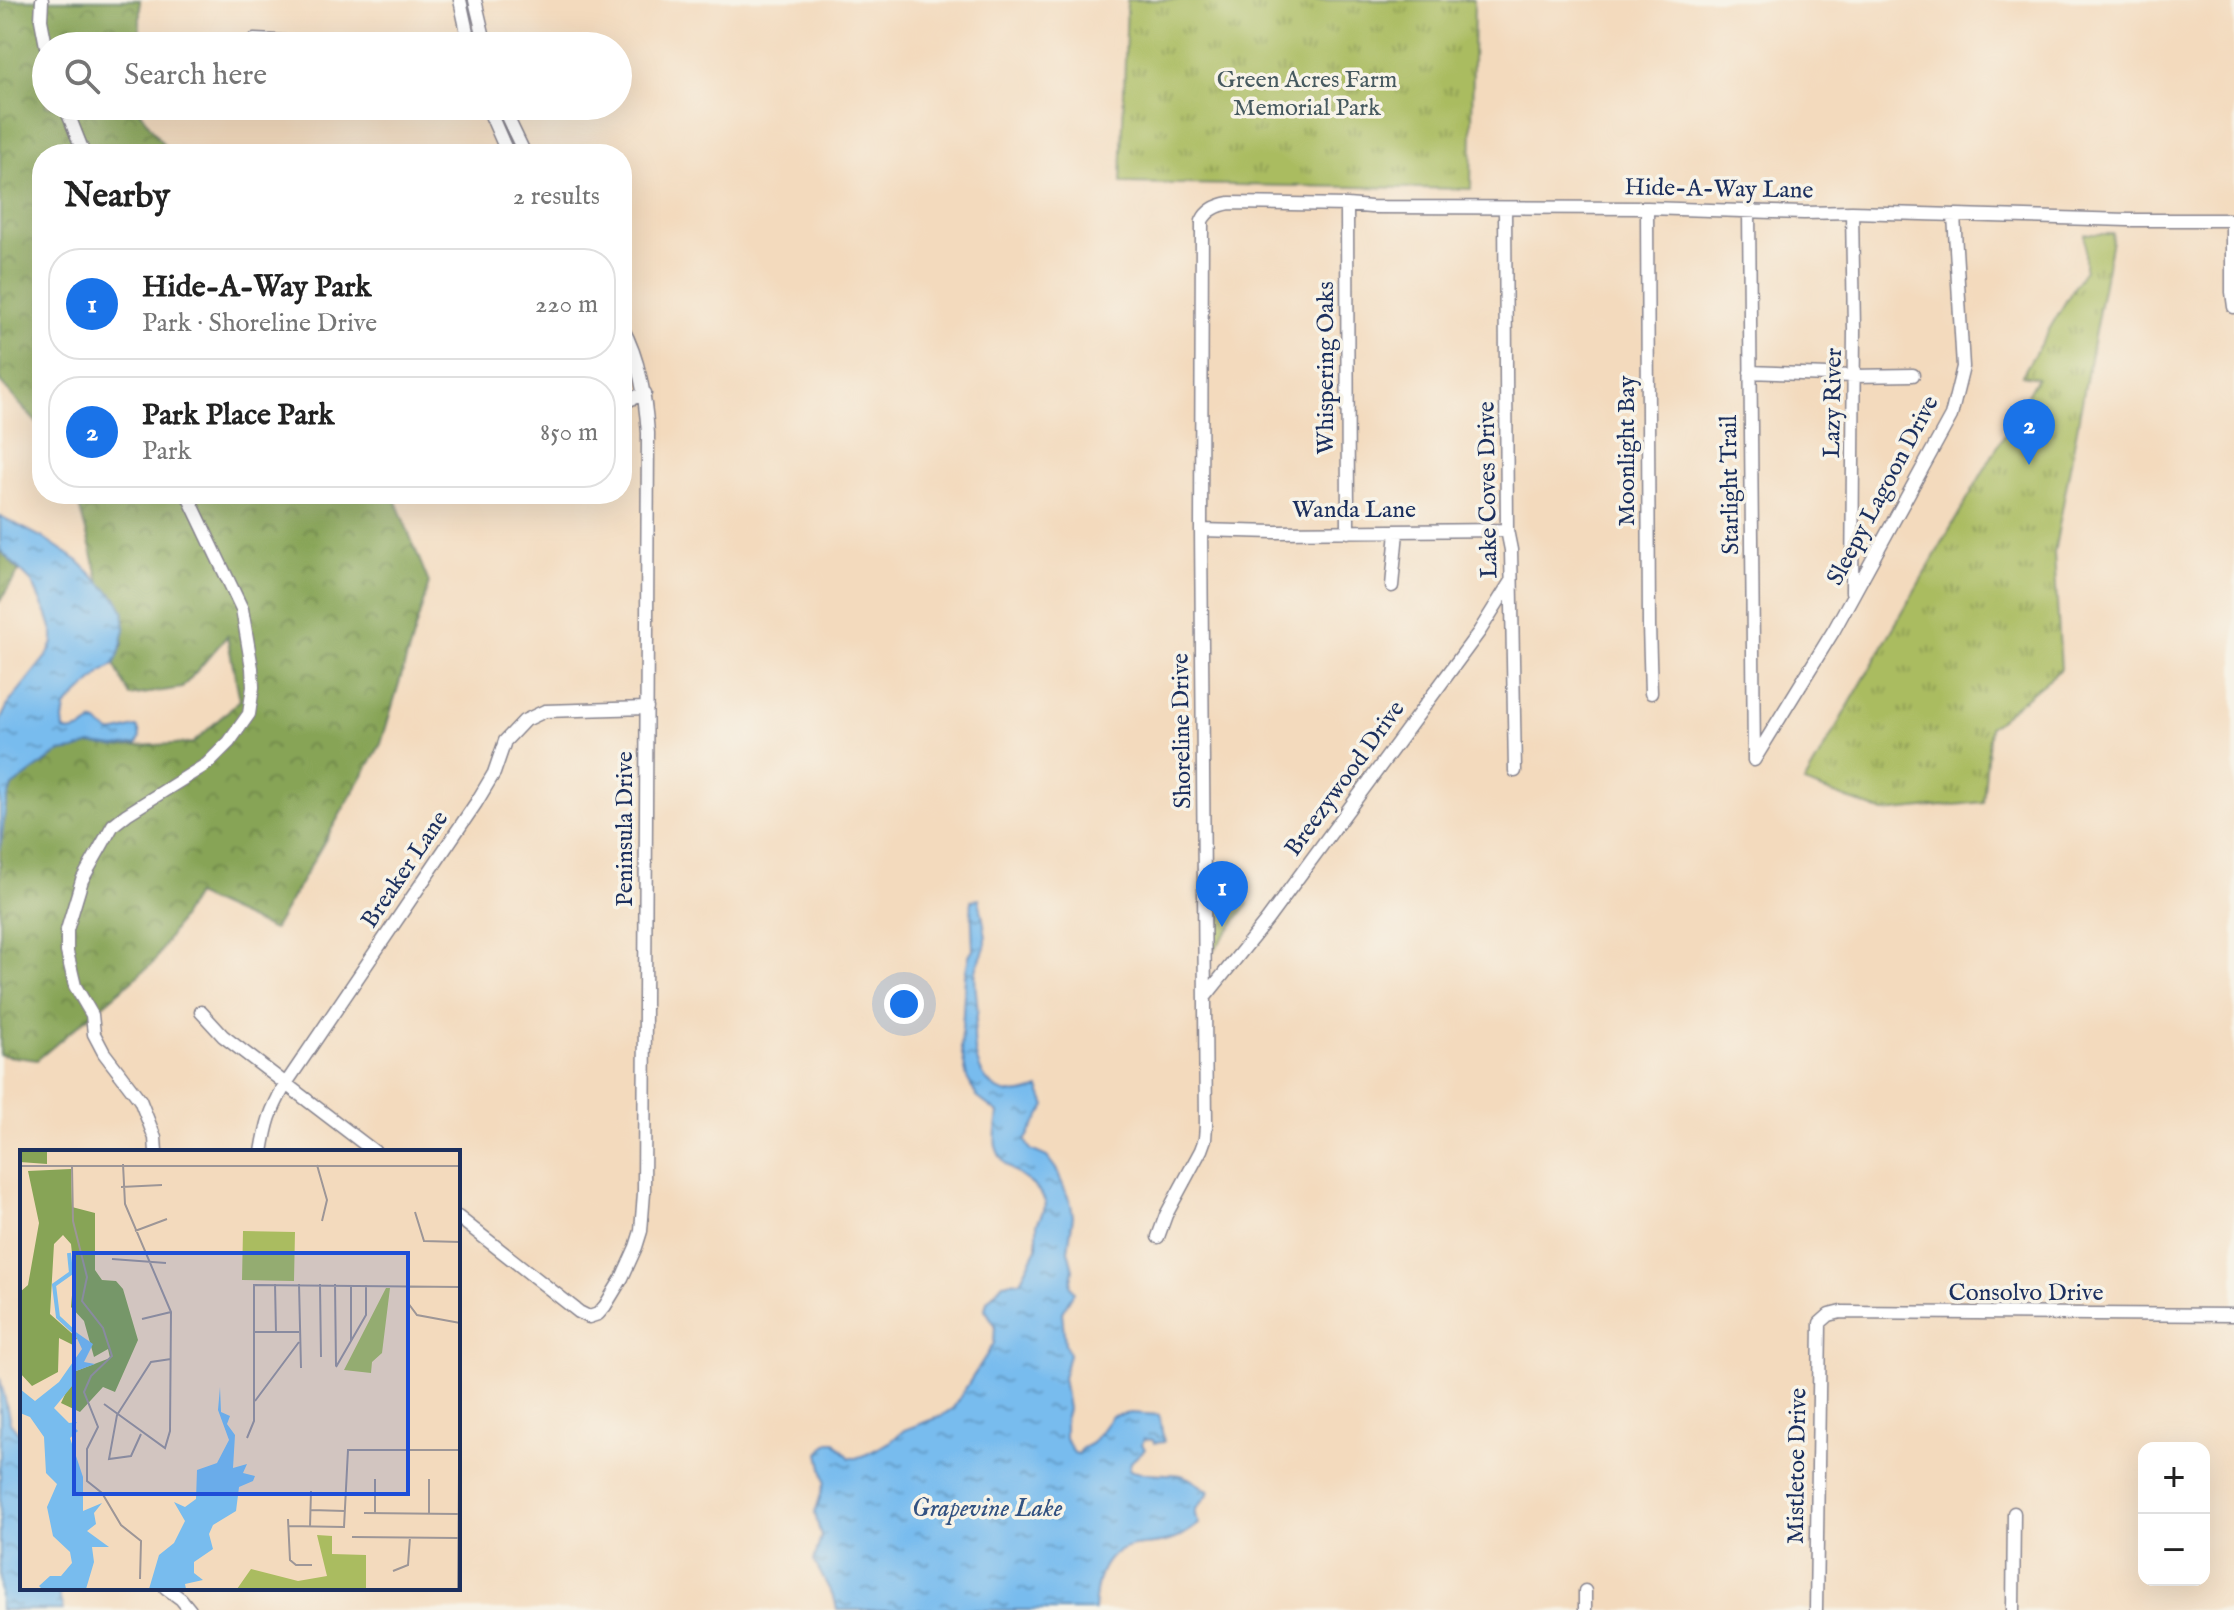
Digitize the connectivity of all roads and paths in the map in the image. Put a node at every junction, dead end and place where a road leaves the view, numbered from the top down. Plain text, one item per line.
1 (42, 0) edge
2 (460, 0) edge
3 (475, 0) edge
4 (43, 32) edge
5 (467, 32) edge
6 (483, 32) edge
7 (71, 120) edge
8 (493, 120) edge
9 (509, 120) edge
10 (80, 144) edge
11 (504, 144) edge
12 (520, 144) edge
13 (1347, 205) junction
14 (1505, 208) junction
15 (1647, 208) junction
16 (1749, 210) junction
17 (1852, 212) junction
18 (1205, 213) joint
19 (1954, 215) junction
20 (2233, 220) edge
21 (2234, 307) edge
22 (632, 351) edge
23 (1750, 372) junction
24 (1913, 375) dead end
25 (1853, 376) junction
26 (645, 393) junction
27 (632, 399) edge
28 (192, 504) edge
29 (1201, 530) junction
30 (1507, 530) junction
31 (1348, 532) junction
32 (1397, 532) junction
33 (1511, 581) junction
34 (1392, 586) dead end
35 (1852, 595) junction
36 (1651, 693) dead end
37 (647, 708) junction
38 (1754, 760) joint
39 (1515, 771) dead end
40 (1205, 997) junction
41 (201, 1012) dead end
42 (285, 1085) junction
43 (156, 1150) edge
44 (262, 1150) edge
45 (372, 1150) edge
46 (460, 1219) edge
47 (1158, 1237) dead end
48 (2234, 1315) edge
49 (1820, 1323) joint
50 (2014, 1513) dead end
51 (169, 1590) edge
52 (1585, 1591) dead end
53 (190, 1610) edge
54 (1585, 1610) edge
55 (1816, 1610) edge
56 (2013, 1610) edge

1 - 4 street
2 - 5 street
3 - 6 street
7 - 10 street
8 - 11 street
9 - 12 street
13 - 14 street, Hide-A-Way Lane
13 - 18 street, Hide-A-Way Lane
13 - 31 street, Whispering Oaks
14 - 15 street, Hide-A-Way Lane
14 - 30 street, Lake Coves Drive
15 - 16 street, Hide-A-Way Lane
15 - 36 street, Moonlight Bay
16 - 17 street, Hide-A-Way Lane
16 - 23 street, Starlight Trail
17 - 19 street, Hide-A-Way Lane
17 - 25 street, Lazy River
18 - 29 street, Shoreline Drive
19 - 20 street, Hide-A-Way Lane
19 - 35 street, Sleepy Lagoon Drive
20 - 21 street
22 - 26 street, Peninsula Drive
23 - 25 street
23 - 38 street, Starlight Trail
24 - 25 street
25 - 35 street, Lazy River
26 - 27 street
26 - 37 street, Peninsula Drive
28 - 43 street
29 - 31 street, Wanda Lane
29 - 40 street, Shoreline Drive
30 - 32 street, Wanda Lane
30 - 33 street, Lake Coves Drive
31 - 32 street, Wanda Lane
32 - 34 street
33 - 39 street, Lake Coves Drive
33 - 40 street, Breezywood Drive
35 - 38 street, Sleepy Lagoon Drive
37 - 42 street, Breaker Lane
37 - 46 street, Peninsula Drive
40 - 47 street, Shoreline Drive
41 - 42 street
42 - 44 street, Breaker Lane
42 - 45 street
48 - 49 street, Consolvo Drive
49 - 55 street, Mistletoe Drive
50 - 56 street
51 - 53 street
52 - 54 street

